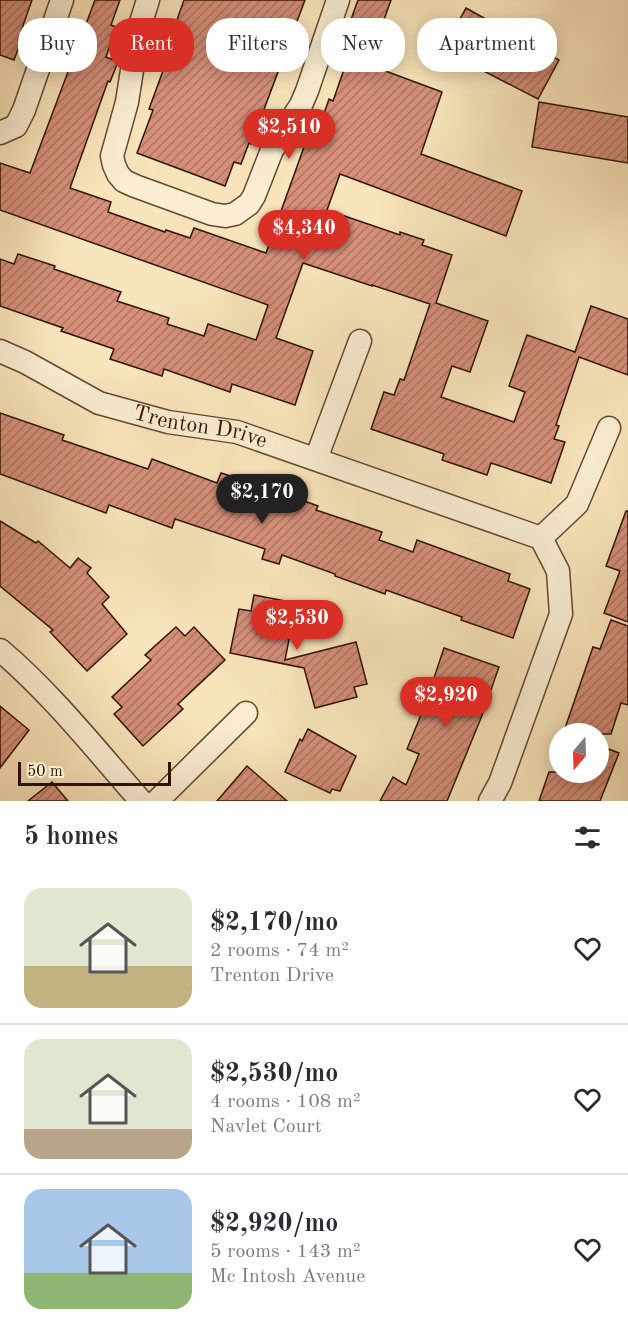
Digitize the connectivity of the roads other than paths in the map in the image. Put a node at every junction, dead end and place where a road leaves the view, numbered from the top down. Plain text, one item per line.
1 (62, 0) edge
2 (148, 0) edge
3 (338, 0) edge
4 (5, 131) edge
5 (360, 341) dead end
6 (0, 351) edge
7 (609, 428) dead end
8 (316, 459) junction
9 (542, 538) junction
10 (0, 650) edge
11 (246, 713) dead end
12 (141, 801) edge
13 (157, 801) edge
14 (490, 801) edge

1 - 4 street
2 - 3 street
5 - 8 street
6 - 8 street, Trenton Drive
7 - 9 street
8 - 9 street, Trenton Drive
9 - 14 street
10 - 12 street
11 - 13 street

